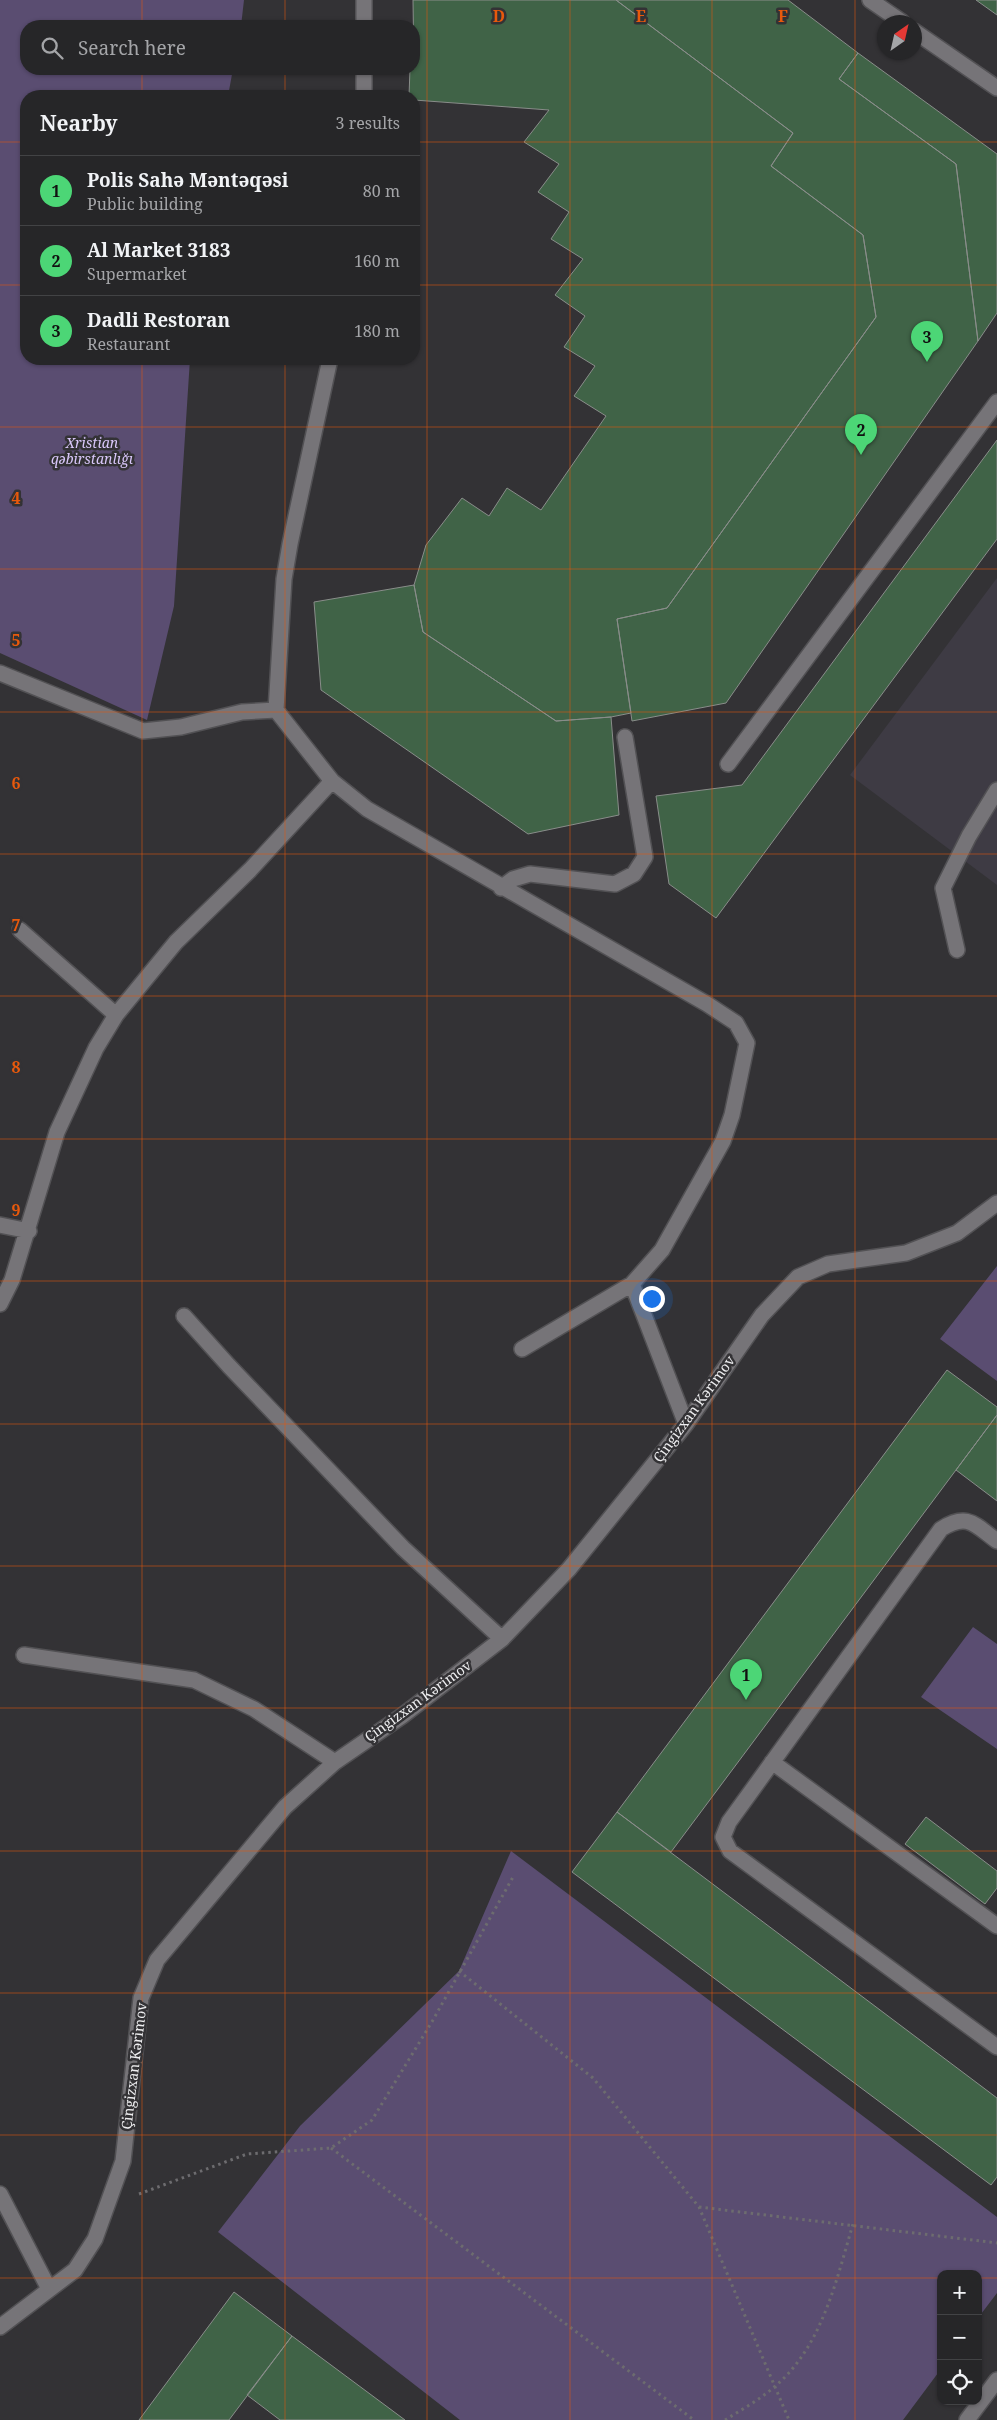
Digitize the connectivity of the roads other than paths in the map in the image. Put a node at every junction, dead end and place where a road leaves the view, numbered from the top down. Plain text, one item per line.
1 (364, 0) edge
2 (870, 0) edge
3 (892, 15) edge
4 (364, 20) edge
5 (922, 36) edge
6 (364, 75) edge
7 (997, 88) edge
8 (364, 90) edge
9 (329, 365) edge
10 (997, 402) edge
11 (0, 673) edge
12 (276, 710) junction
13 (625, 737) dead end
14 (728, 764) dead end
15 (332, 781) junction
16 (997, 790) edge
17 (501, 888) junction
18 (20, 930) dead end
19 (957, 950) dead end
20 (116, 1015) junction
21 (997, 1203) edge
22 (0, 1225) edge
23 (28, 1231) junction
24 (632, 1284) junction
25 (0, 1304) edge
26 (184, 1316) dead end
27 (522, 1349) dead end
28 (686, 1424) junction
29 (997, 1541) edge
30 (502, 1639) junction
31 (24, 1655) dead end
32 (335, 1762) junction
33 (772, 1762) junction
34 (997, 1926) edge
35 (997, 2047) edge
36 (0, 2194) edge
37 (49, 2289) junction
38 (0, 2327) edge
39 (997, 2380) edge
40 (967, 2420) edge

1 - 4 street
2 - 3 street
5 - 7 street
6 - 8 street
9 - 12 street
10 - 14 street
11 - 12 street
12 - 15 street
13 - 17 street
15 - 17 street
15 - 20 street
16 - 19 street
17 - 24 street
18 - 20 street
20 - 23 street
21 - 28 street, Çingizxan Kərimov
22 - 23 street
23 - 25 street
24 - 27 street
24 - 28 street
26 - 30 street
28 - 30 street, Çingizxan Kərimov
29 - 33 street
30 - 32 street, Çingizxan Kərimov
31 - 32 street
32 - 37 street, Çingizxan Kərimov
33 - 34 street
33 - 35 street
36 - 37 street
37 - 38 street, Çingizxan Kərimov
39 - 40 street

